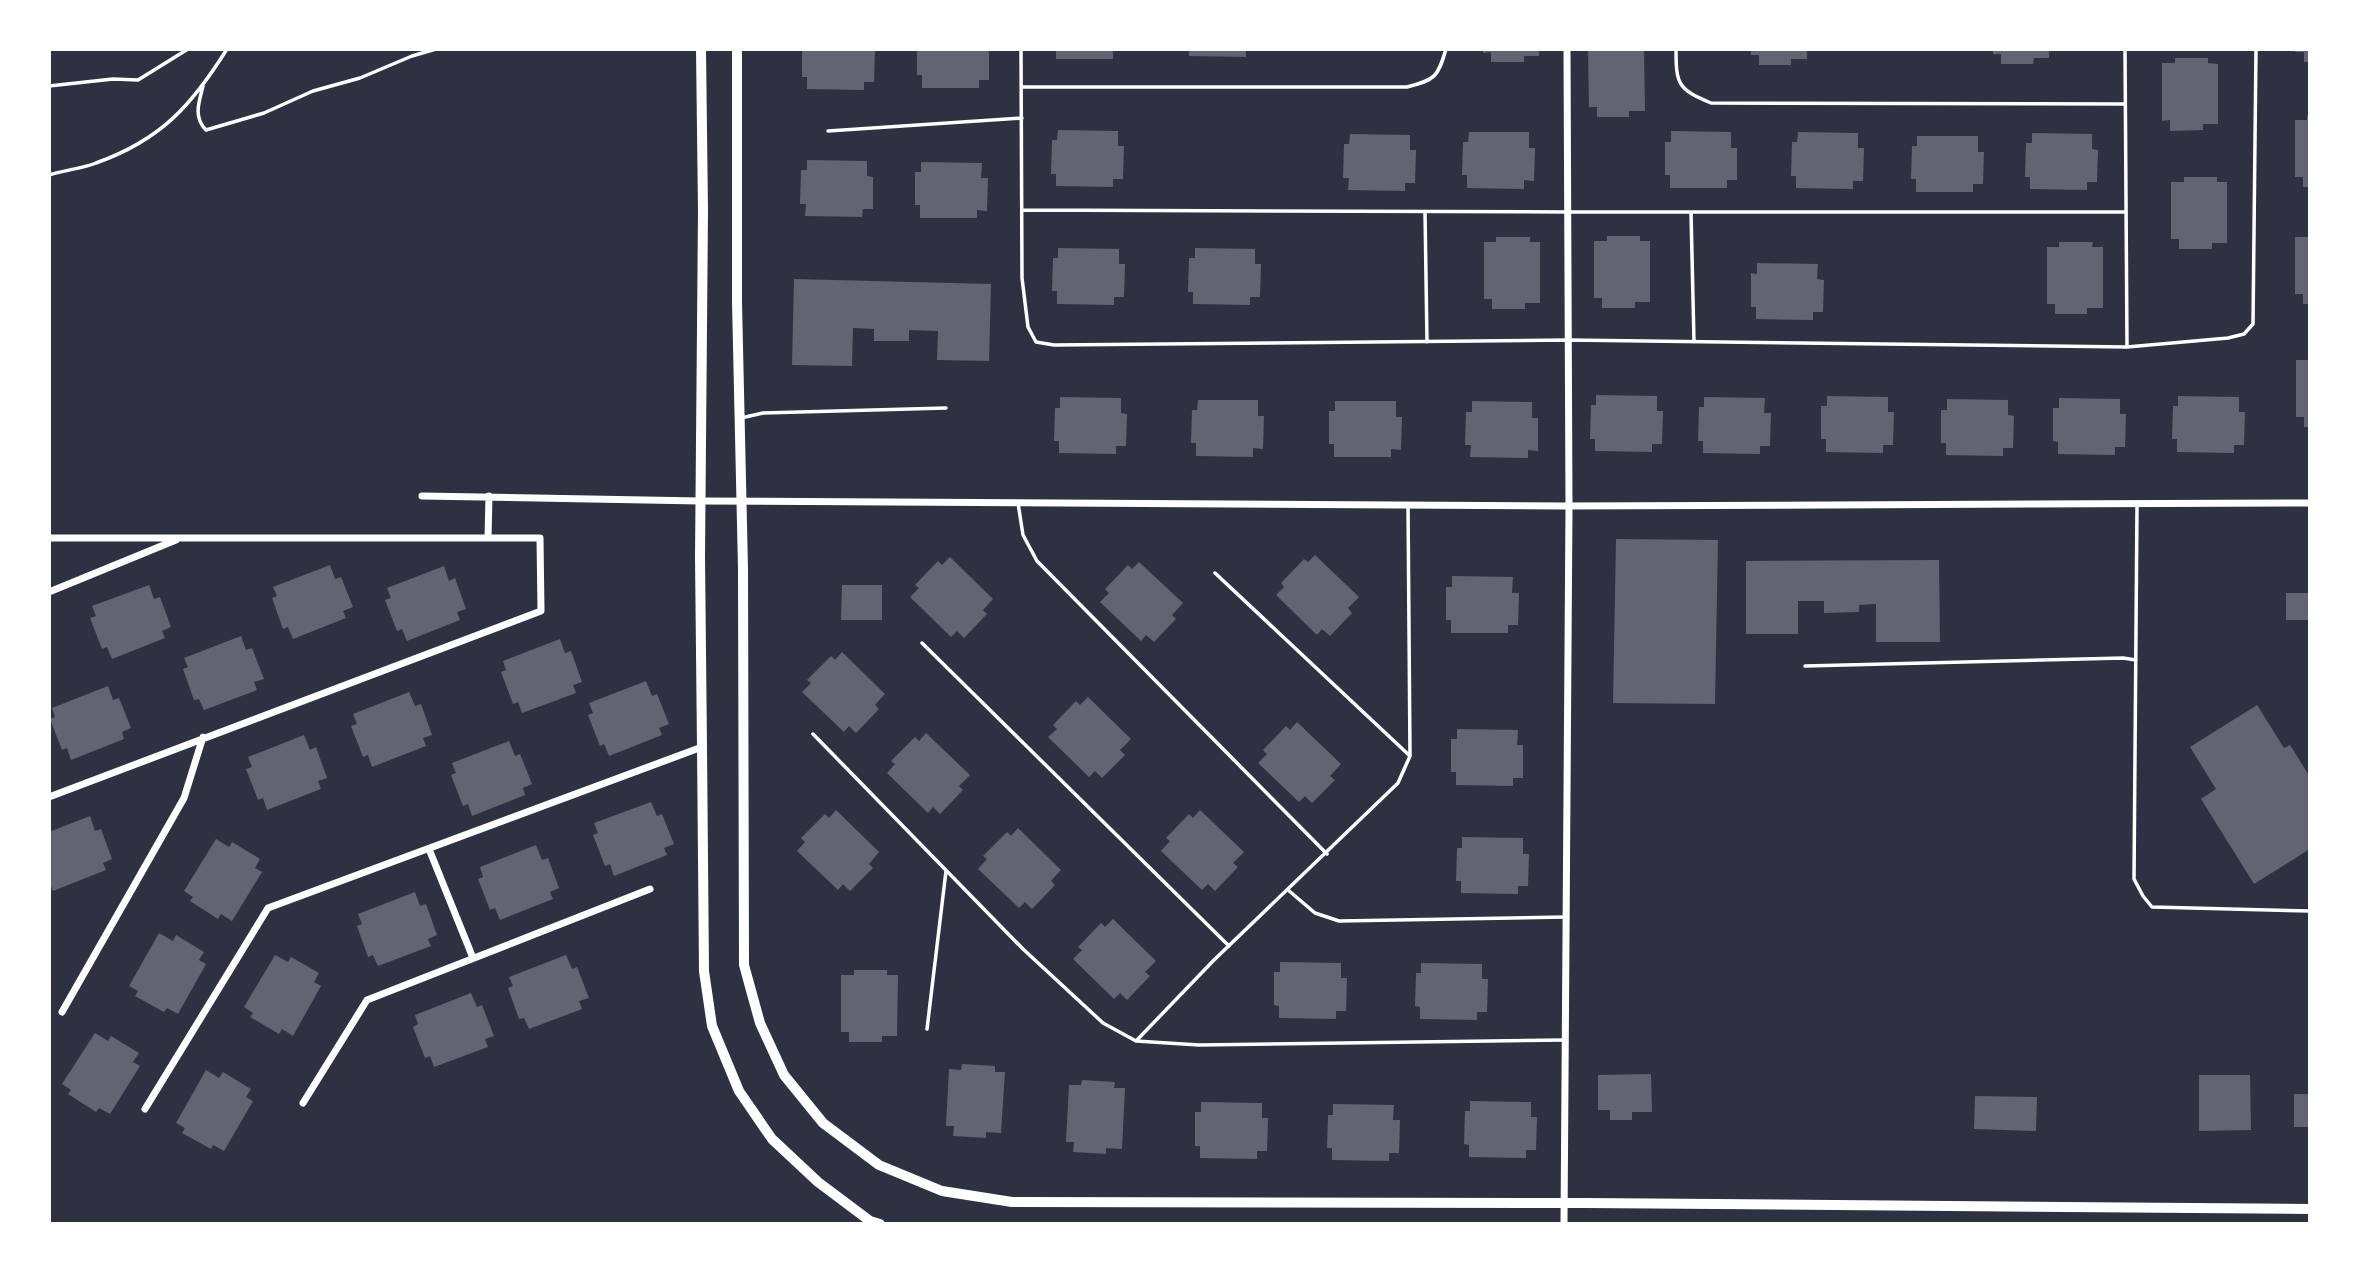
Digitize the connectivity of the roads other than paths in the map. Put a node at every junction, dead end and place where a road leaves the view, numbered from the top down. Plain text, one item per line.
1 (701, 49) edge
2 (737, 49) edge
3 (1021, 49) edge
4 (1446, 49) edge
5 (1567, 49) edge
6 (1676, 49) edge
7 (2125, 49) edge
8 (2256, 49) edge
9 (1021, 87) junction
10 (2125, 104) junction
11 (1022, 118) junction
12 (828, 131) dead end
13 (1022, 210) junction
14 (1425, 212) junction
15 (1567, 212) junction
16 (1691, 212) junction
17 (2126, 212) junction
18 (1568, 340) junction
19 (1427, 342) junction
20 (1694, 342) junction
21 (2127, 347) junction
22 (946, 408) dead end
23 (739, 418) junction
24 (422, 496) dead end
25 (489, 496) junction
26 (741, 500) junction
27 (700, 501) junction
28 (1017, 502) junction
29 (2310, 503) edge
30 (1408, 504) junction
31 (2137, 504) junction
32 (1569, 506) junction
33 (49, 538) edge
34 (180, 538) junction
35 (488, 538) junction
36 (1215, 573) dead end
37 (49, 592) edge
38 (922, 643) dead end
39 (2136, 660) junction
40 (1805, 666) dead end
41 (813, 734) dead end
42 (203, 737) junction
43 (702, 747) junction
44 (1410, 756) junction
45 (49, 797) edge
46 (429, 849) junction
47 (1326, 854) junction
48 (946, 870) junction
49 (650, 889) dead end
50 (1288, 890) junction
51 (2310, 911) edge
52 (1566, 917) junction
53 (1229, 946) junction
54 (473, 958) junction
55 (62, 1012) dead end
56 (927, 1029) dead end
57 (1565, 1040) junction
58 (1136, 1041) junction
59 (303, 1103) dead end
60 (145, 1110) dead end
61 (1563, 1203) junction
62 (2310, 1209) edge
63 (880, 1224) edge
64 (1564, 1224) edge

1 - 27 street
2 - 23 street
3 - 9 lane
4 - 9 lane
5 - 15 street
6 - 10 lane
7 - 10 lane
8 - 21 lane
9 - 11 lane
10 - 17 lane
11 - 12 lane
11 - 13 lane
13 - 14 lane
13 - 19 lane
14 - 15 lane
14 - 19 lane
15 - 16 lane
15 - 18 street
16 - 17 lane
16 - 20 lane
17 - 21 lane
18 - 19 lane
18 - 20 lane
18 - 32 street
20 - 21 lane
22 - 23 lane
23 - 26 street
24 - 25 street
25 - 27 street
25 - 35 street
26 - 27 street
26 - 28 street
26 - 61 street
27 - 43 street
28 - 30 street
28 - 47 lane
29 - 31 street
30 - 32 street
30 - 44 lane
31 - 32 street
31 - 39 lane
32 - 52 street
33 - 34 street
34 - 35 street
34 - 37 street
35 - 42 street
36 - 44 lane
38 - 53 lane
39 - 40 lane
39 - 51 lane
41 - 48 lane
42 - 45 street
42 - 55 street
43 - 46 street
43 - 63 street
44 - 47 lane
46 - 54 street
46 - 60 street
47 - 50 lane
48 - 56 lane
48 - 58 lane
49 - 54 street
50 - 52 lane
50 - 53 lane
52 - 57 street
53 - 58 lane
54 - 59 street
57 - 58 lane
57 - 61 street
61 - 62 street
61 - 64 street

